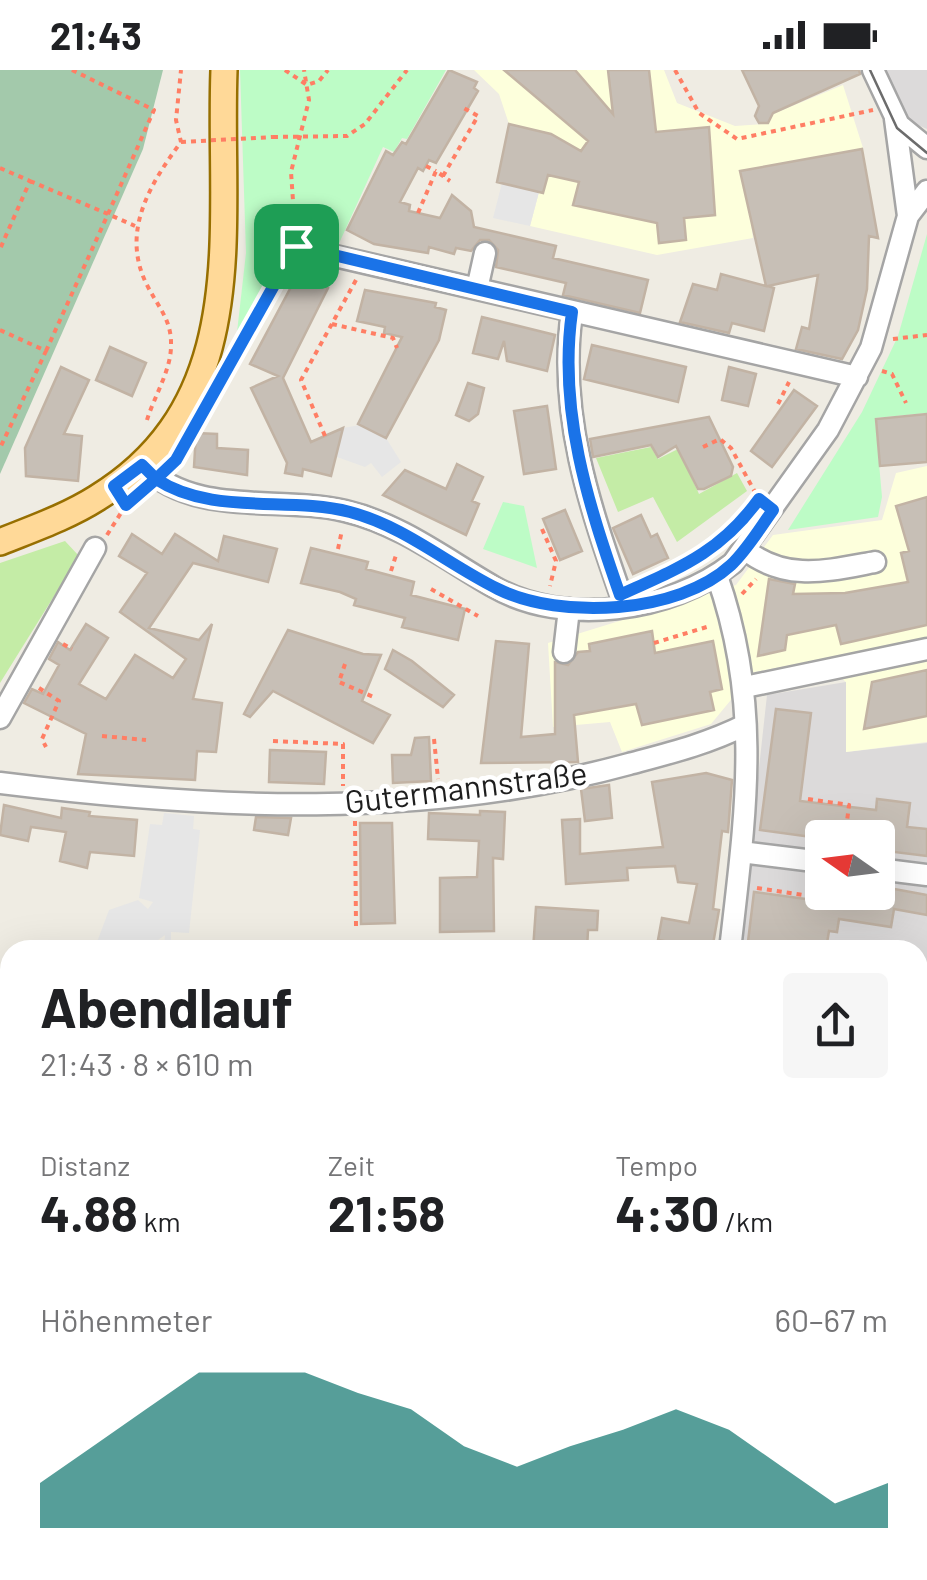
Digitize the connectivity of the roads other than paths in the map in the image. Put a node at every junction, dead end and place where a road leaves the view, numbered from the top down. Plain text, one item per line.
1 (224, 70) edge
2 (873, 70) edge
3 (895, 119) junction
4 (927, 148) edge
5 (927, 192) edge
6 (908, 216) junction
7 (296, 246) road end
8 (486, 254) dead end
9 (476, 289) junction
10 (572, 312) junction
11 (860, 371) junction
12 (142, 465) junction
13 (0, 542) edge
14 (738, 542) junction
15 (95, 548) road end
16 (875, 562) dead end
17 (717, 576) junction
18 (622, 601) junction
19 (569, 609) junction
20 (927, 649) edge
21 (564, 652) dead end
22 (745, 687) junction
23 (0, 718) edge
24 (745, 725) junction
25 (0, 783) edge
26 (742, 852) junction
27 (805, 860) edge
28 (895, 871) edge
29 (927, 875) edge
30 (731, 940) edge

1 - 12 main road
2 - 3 street
3 - 4 street
3 - 6 street
5 - 6 street
6 - 11 street
7 - 9 street
8 - 9 street
9 - 10 street
10 - 11 street
10 - 18 street
11 - 14 street
12 - 13 main road
12 - 19 street
14 - 16 street
14 - 17 street
15 - 23 street
17 - 18 street
17 - 22 street
18 - 19 street
19 - 21 street
20 - 22 street
22 - 24 street
24 - 25 street, Gutermannstraße
24 - 26 street
26 - 27 street
26 - 30 street
28 - 29 street

